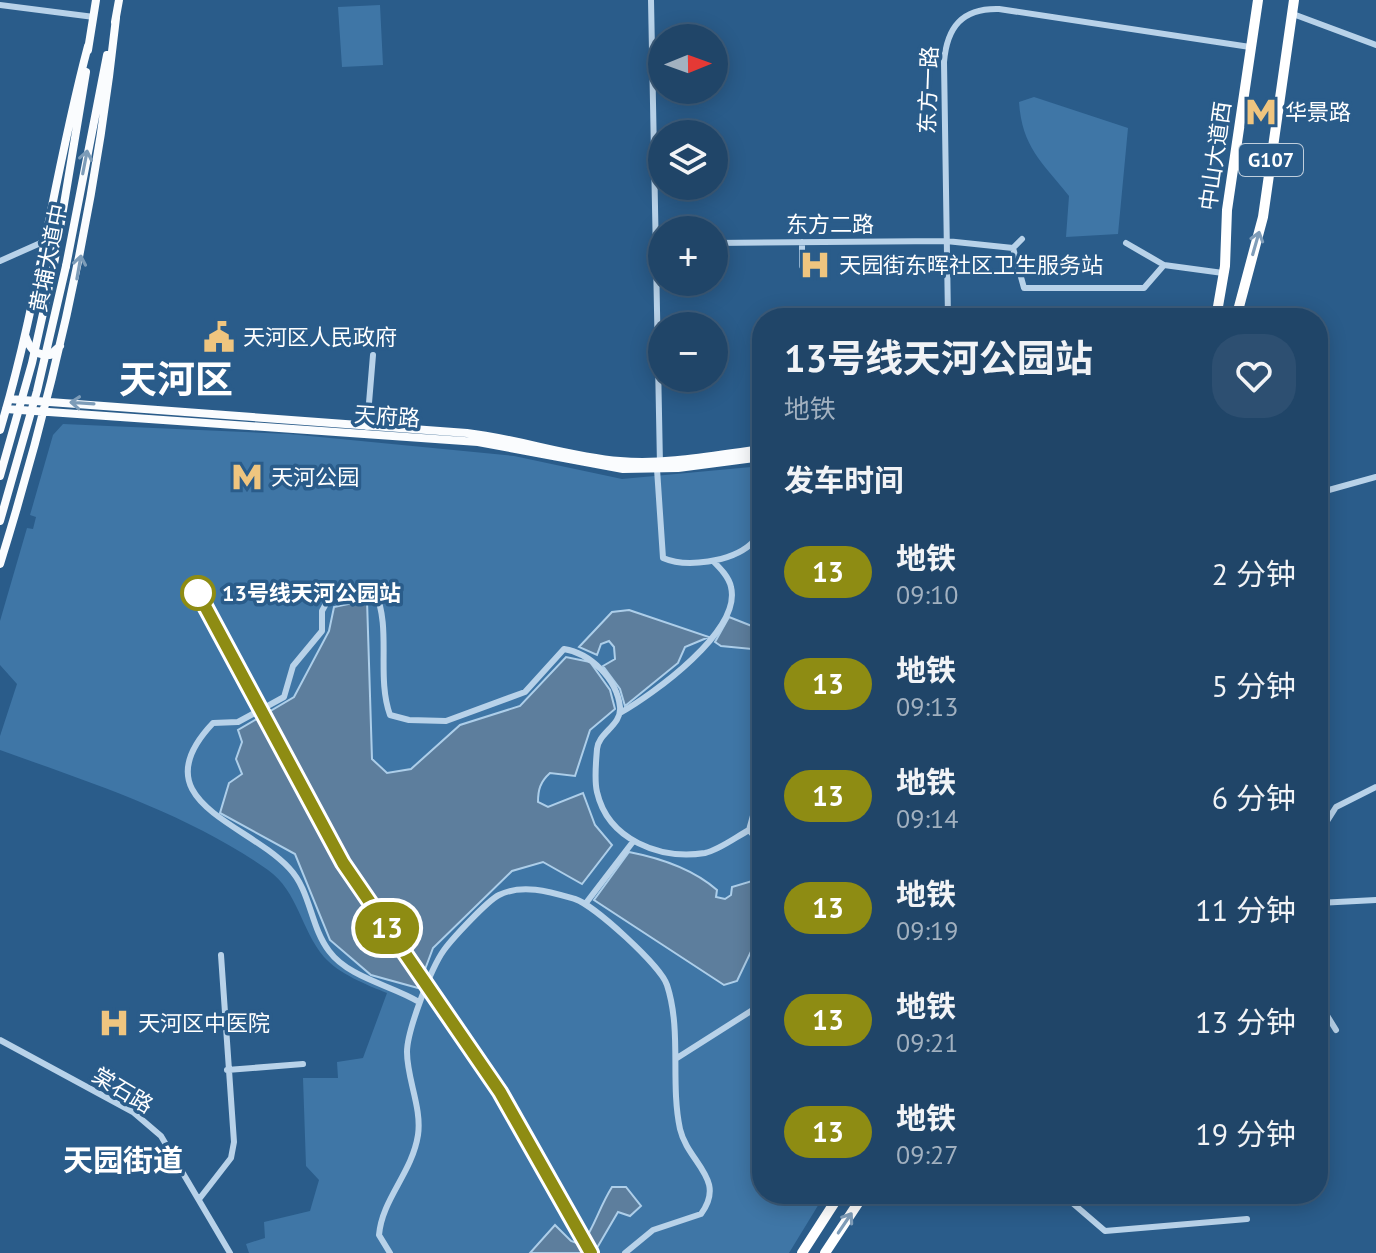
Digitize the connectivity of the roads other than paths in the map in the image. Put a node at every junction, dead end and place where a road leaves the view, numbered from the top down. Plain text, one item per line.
1 (96, 0) edge
2 (119, 0) edge
3 (651, 0) edge
4 (1258, 0) edge
5 (1294, 0) edge
6 (0, 5) edge
7 (1293, 14) junction
8 (94, 17) junction
9 (116, 18) junction
10 (1376, 45) edge
11 (88, 46) junction
12 (1250, 47) junction
13 (658, 216) edge
14 (1022, 239) dead end
15 (45, 241) junction
16 (946, 241) junction
17 (802, 242) junction
18 (728, 243) edge
19 (1126, 243) dead end
20 (1013, 248) junction
21 (0, 261) edge
22 (802, 266) dead end
23 (1166, 266) junction
24 (1224, 273) junction
25 (659, 296) edge
26 (948, 308) edge
27 (1218, 308) edge
28 (1239, 308) edge
29 (25, 334) junction
30 (63, 343) junction
31 (373, 355) dead end
32 (48, 401) junction
33 (4, 404) edge
34 (45, 411) junction
35 (366, 429) junction
36 (0, 430) edge
37 (752, 451) edge
38 (752, 458) edge
39 (659, 466) junction
40 (0, 469) edge
41 (0, 476) edge
42 (1376, 477) edge
43 (22, 490) junction
44 (1328, 490) edge
45 (0, 521) edge
46 (752, 543) edge
47 (713, 561) junction
48 (0, 564) edge
49 (620, 713) junction
50 (1376, 787) edge
51 (752, 819) edge
52 (1328, 820) edge
53 (749, 830) junction
54 (752, 833) edge
55 (632, 843) junction
56 (1376, 900) edge
57 (586, 903) junction
58 (1328, 903) edge
59 (221, 955) dead end
60 (419, 1002) junction
61 (752, 1010) edge
62 (1328, 1017) edge
63 (1336, 1030) dead end
64 (0, 1040) edge
65 (677, 1058) junction
66 (303, 1064) dead end
67 (227, 1070) junction
68 (200, 1198) junction
69 (834, 1204) edge
70 (857, 1204) edge
71 (1074, 1204) edge
72 (1247, 1219) dead end
73 (230, 1253) edge
74 (390, 1253) edge
75 (625, 1253) edge
76 (802, 1253) edge
77 (825, 1253) edge

1 - 8 main road, 黄埔大道中
2 - 9 main road, 黄埔大道中
3 - 13 street
4 - 12 highway, 中山大道西 / G107
5 - 7 highway, G107
6 - 8 street
7 - 10 street
28 -> 7 highway, G107
8 - 11 main road, 黄埔大道中
30 -> 9 main road
45 -> 9 main road, 黄埔大道中, bridge
11 - 15 main road
11 - 41 main road, 黄埔大道中, bridge
12 - 16 street, 东方一路
12 - 24 highway, 中山大道西 / G107
14 - 20 street
15 - 21 street
15 - 29 main road
16 - 17 street, 东方二路
16 - 20 street, 东方二路
16 - 26 street, 东方一路
17 - 18 street, 东方二路
17 - 22 street
19 - 23 street
20 - 23 street
23 - 24 street
24 - 27 highway, 中山大道西 / G107
25 - 39 street
29 - 30 main road
29 - 33 main road
30 - 32 main road
31 - 35 street
32 - 33 main road, 天府路
32 - 34 main road
35 -> 32 main road, 天府路
33 - 34 main road, 天府路
33 - 36 main road
34 - 35 main road, 天府路
34 - 43 main road
35 - 39 main road, 天府路
37 - 39 main road, 天府路
38 - 39 main road, 天府路
39 - 47 street
40 - 43 main road
42 - 44 street
43 - 48 main road
46 - 47 street
47 - 49 street
49 - 55 street
49 - 60 street
50 - 52 street
51 - 53 street
53 - 54 street
53 - 55 street
55 - 57 street
56 - 58 street
57 - 60 street
57 - 65 street
59 - 67 street
60 - 74 street
61 - 65 street
62 - 63 street
64 - 68 street, 棠石路
65 - 75 street
66 - 67 street
67 - 68 street
68 - 73 street, 棠石路
69 - 76 highway
77 -> 70 highway
71 - 72 street

